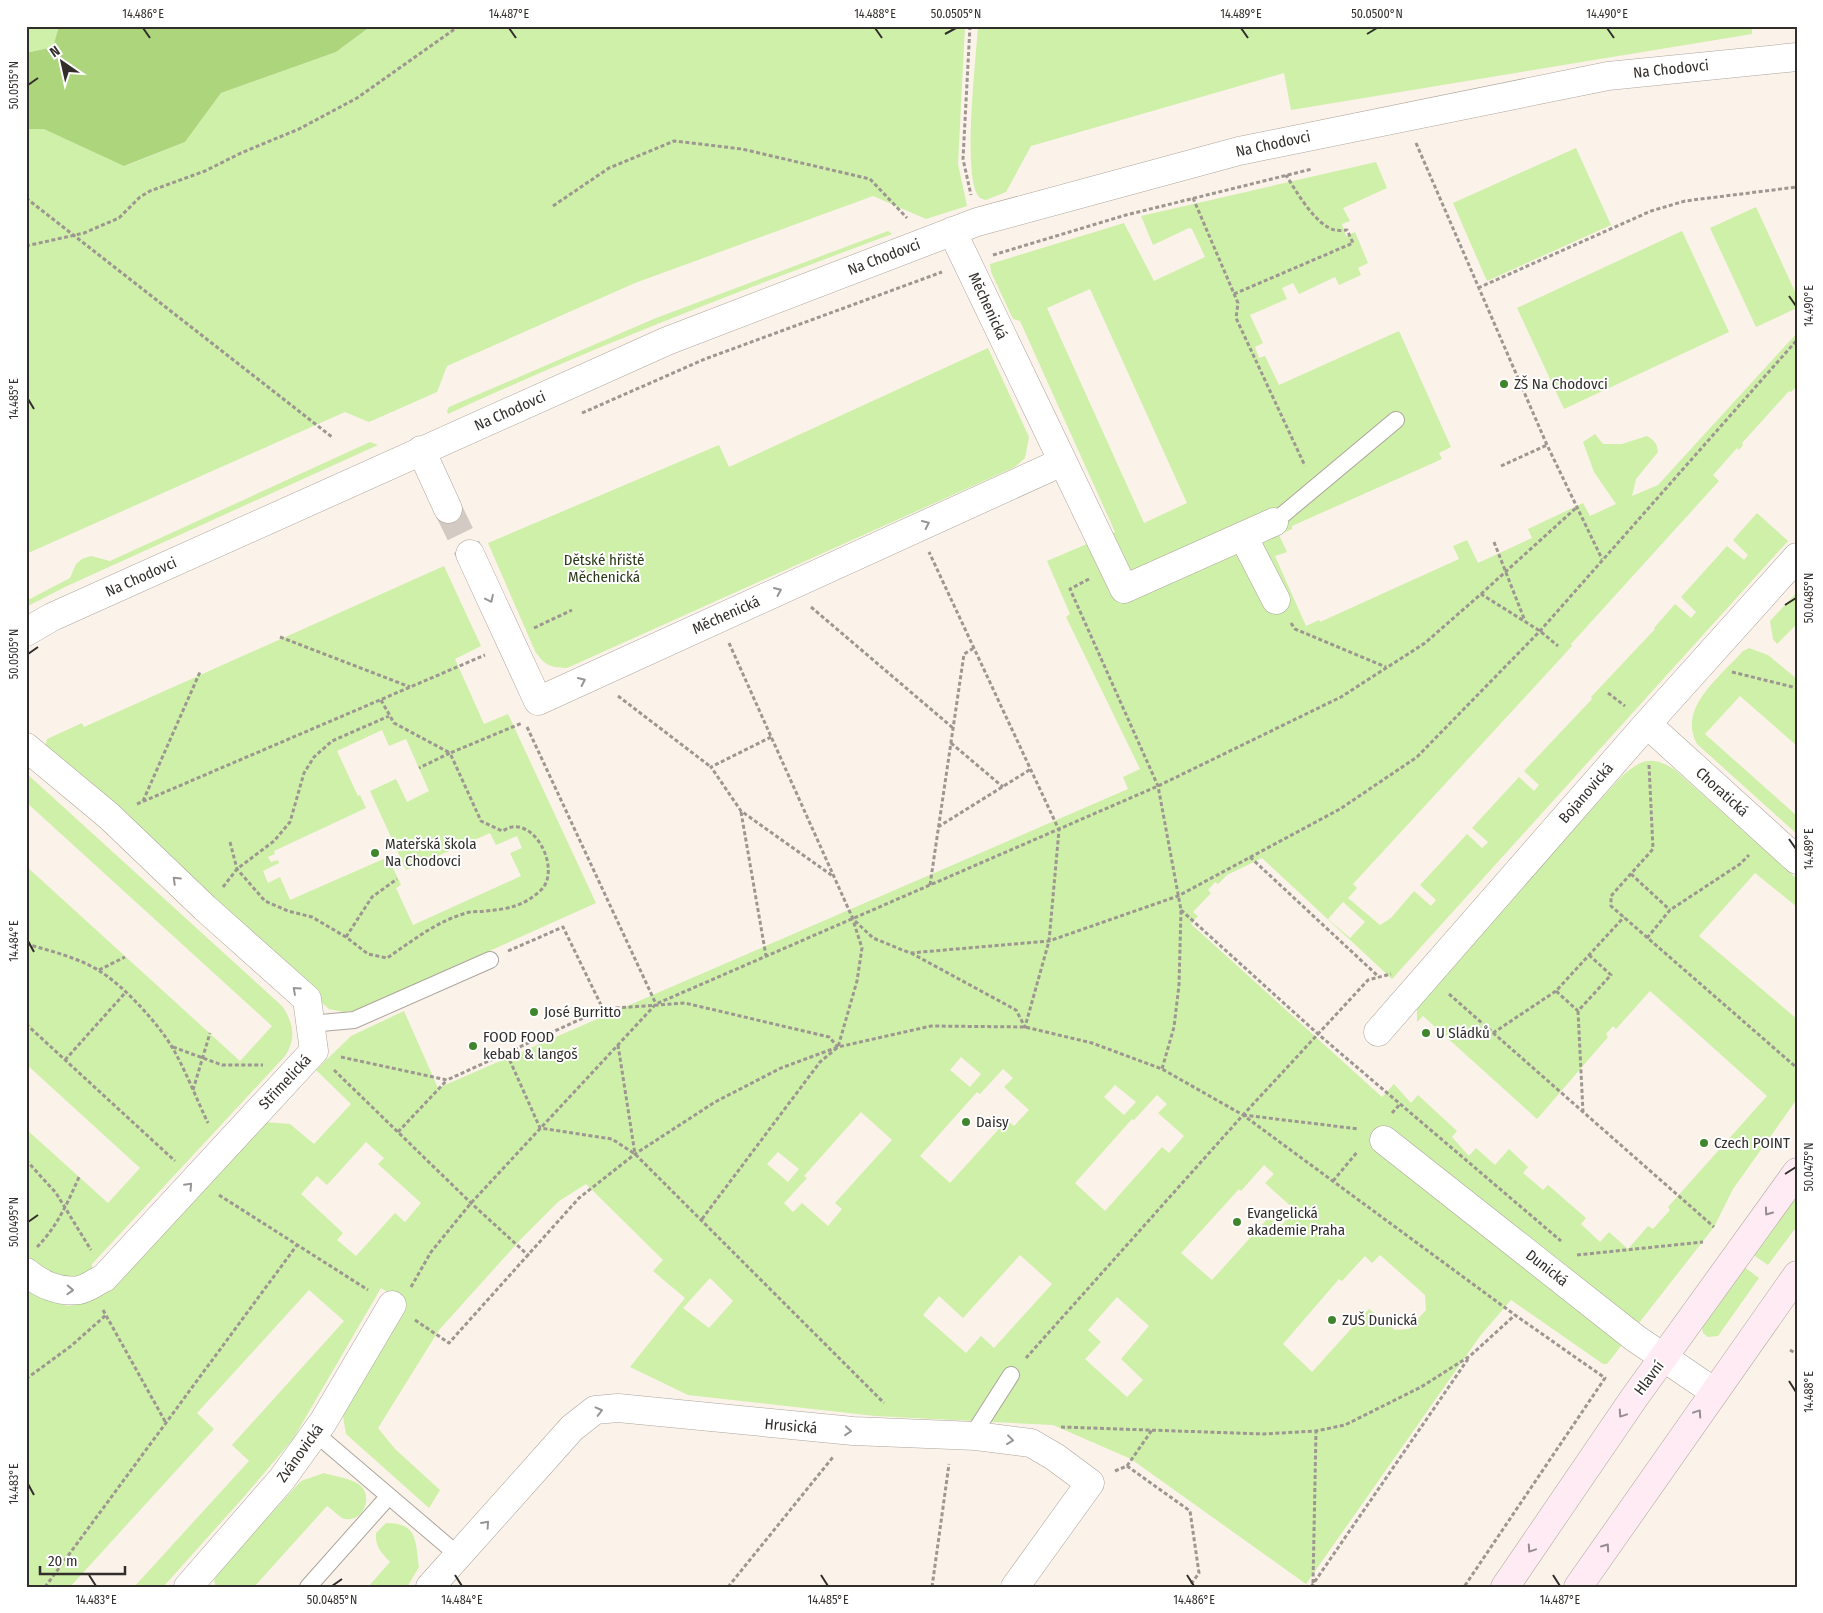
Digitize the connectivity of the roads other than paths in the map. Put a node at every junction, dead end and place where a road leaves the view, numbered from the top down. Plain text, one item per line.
1 (1797, 57) edge
2 (964, 227) junction
3 (1396, 420) dead end
4 (422, 450) junction
5 (1062, 462) junction
6 (448, 509) tunnel mouth
7 (1274, 522) joint
8 (1243, 536) junction
9 (470, 554) tunnel mouth
10 (1797, 557) edge
11 (1276, 600) road end
12 (26, 632) edge
13 (1647, 724) junction
14 (26, 747) edge
15 (1797, 860) edge
16 (490, 960) dead end
17 (310, 1024) junction
18 (1378, 1032) dead end
19 (1384, 1140) road end
20 (1797, 1172) edge
21 (29, 1262) edge
22 (1797, 1275) edge
23 (395, 1307) road end
24 (1664, 1358) junction
25 (1011, 1375) road end
26 (1713, 1391) junction
27 (315, 1433) junction
28 (964, 1436) junction
29 (388, 1497) junction
30 (458, 1555) junction
31 (188, 1587) edge
32 (308, 1587) edge
33 (430, 1587) edge
34 (1016, 1587) edge
35 (1505, 1587) edge
36 (1578, 1587) edge

1 - 2 street, Na Chodovci
2 - 4 street, Na Chodovci
2 - 5 street, Měchenická
3 - 7 lane
4 - 6 street
4 - 12 street, Na Chodovci
5 - 8 street, Měchenická
9 -> 5 street, Měchenická
7 - 8 street
8 - 11 street
10 - 13 street, Bojanovická
13 - 15 street, Choratická
13 - 18 street, Bojanovická
17 -> 14 street, Střimelická
16 - 17 lane
21 -> 17 street, Střimelická
19 - 24 street, Dunická
20 -> 24 street, Hlavní
22 - 26 street
23 - 27 street, Zvánovická
24 - 26 street, Dunická
24 -> 35 street, Hlavní
25 - 28 lane
36 -> 26 street
27 - 29 lane
27 - 31 street, Zvánovická
30 -> 28 street, Hrusická
28 -> 34 street, Hrusická
29 - 30 lane
29 - 32 lane
30 - 33 street, Hrusická

